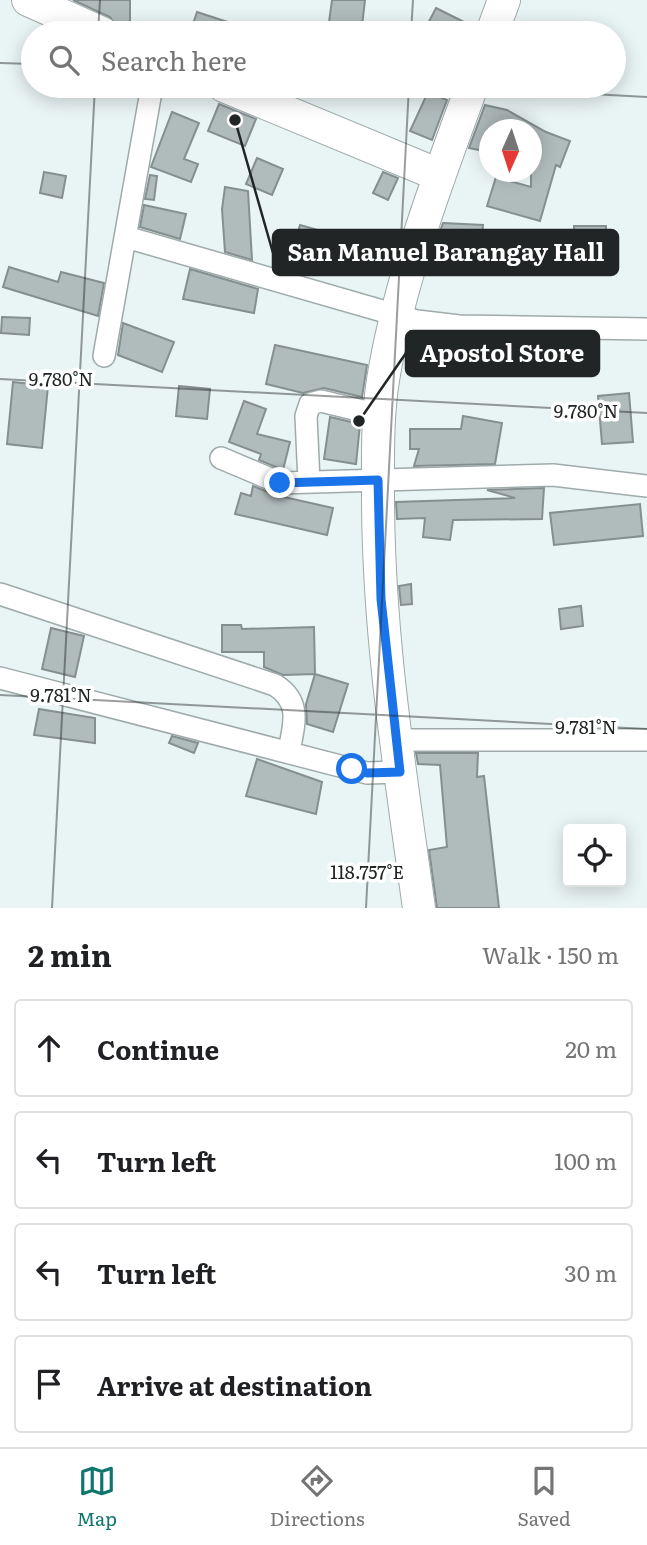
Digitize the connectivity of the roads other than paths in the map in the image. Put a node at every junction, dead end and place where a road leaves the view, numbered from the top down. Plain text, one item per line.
1 (28, 0) edge
2 (504, 0) edge
3 (75, 21) edge
4 (496, 21) edge
5 (150, 98) edge
6 (253, 98) edge
7 (468, 98) edge
8 (439, 175) junction
9 (126, 237) junction
10 (398, 316) junction
11 (647, 329) edge
12 (104, 356) dead end
13 (379, 415) junction
14 (221, 457) dead end
15 (378, 480) junction
16 (309, 482) junction
17 (647, 486) edge
18 (0, 594) edge
19 (0, 678) edge
20 (396, 740) junction
21 (647, 740) edge
22 (289, 751) junction
23 (400, 772) junction
24 (419, 908) edge

1 - 3 street
2 - 4 street
5 - 9 street
6 - 8 street
7 - 8 street
8 - 10 street
9 - 10 street
9 - 12 street
10 - 11 street
10 - 13 street
13 - 15 street
13 - 16 street
14 - 16 street
15 - 16 street
15 - 17 street
15 - 20 street
18 - 22 street
19 - 22 street
20 - 21 street
20 - 23 street
22 - 23 street
23 - 24 street

